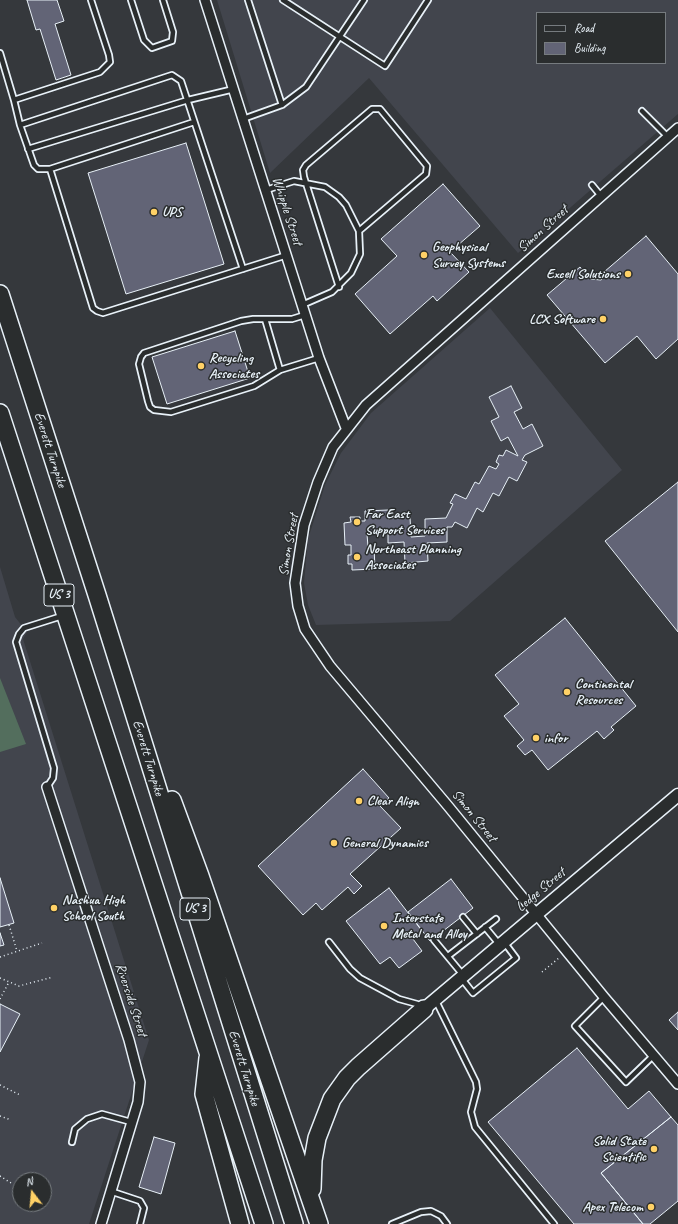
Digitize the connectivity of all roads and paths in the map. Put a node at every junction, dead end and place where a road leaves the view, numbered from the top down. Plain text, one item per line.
1 (91, 0) edge
2 (131, 0) edge
3 (163, 0) edge
4 (205, 0) edge
5 (248, 0) edge
6 (283, 0) edge
7 (364, 0) edge
8 (428, 0) edge
9 (340, 37) junction
10 (0, 53) edge
11 (234, 89) junction
12 (14, 100) junction
13 (188, 100) junction
14 (282, 105) junction
15 (642, 111) dead end
16 (244, 119) junction
17 (194, 122) junction
18 (20, 125) junction
19 (678, 128) edge
20 (668, 137) junction
21 (28, 149) junction
22 (50, 169) junction
23 (306, 182) junction
24 (592, 185) dead end
25 (266, 190) junction
26 (602, 196) junction
27 (359, 231) junction
28 (287, 255) junction
29 (243, 269) junction
30 (339, 287) junction
31 (0, 294) edge
32 (302, 305) junction
33 (305, 315) junction
34 (265, 319) junction
35 (319, 358) junction
36 (280, 370) junction
37 (0, 413) edge
38 (346, 428) junction
39 (97, 595) junction
40 (65, 615) junction
41 (47, 787) joint
42 (678, 795) edge
43 (536, 914) junction
44 (463, 917) dead end
45 (496, 918) dead end
46 (8, 925) dead end
47 (485, 927) junction
48 (477, 934) junction
49 (434, 940) dead end
50 (329, 942) dead end
51 (42, 943) dead end
52 (501, 943) junction
53 (17, 951) junction
54 (567, 952) junction
55 (448, 956) junction
56 (0, 957) edge
57 (542, 972) dead end
58 (462, 976) junction
59 (53, 977) dead end
60 (0, 978) edge
61 (9, 982) junction
62 (604, 997) junction
63 (0, 999) edge
64 (430, 1004) junction
65 (208, 1052) junction
66 (654, 1055) junction
67 (0, 1084) edge
68 (678, 1084) edge
69 (20, 1095) dead end
70 (0, 1116) edge
71 (11, 1120) dead end
72 (131, 1122) junction
73 (72, 1142) dead end
74 (0, 1176) edge
75 (11, 1182) dead end
76 (110, 1191) junction
77 (317, 1218) edge
78 (100, 1224) edge
79 (140, 1224) edge
80 (240, 1224) edge
81 (264, 1224) edge
82 (294, 1224) edge
83 (392, 1224) edge
84 (447, 1224) edge
85 (554, 1224) edge

1 - 12 lane
2 - 3 lane
4 - 11 street, Whipple Street
5 - 14 lane
6 - 9 lane
7 - 9 lane
8 - 9 lane
9 - 14 lane
10 - 12 lane
11 - 13 lane
11 - 16 street, Whipple Street
12 - 18 lane
13 - 17 lane
13 - 18 lane
13 - 21 lane
14 - 16 lane
15 - 20 lane
16 - 25 street, Whipple Street
17 - 22 lane
17 - 29 lane
18 - 21 lane
19 - 20 street, Simon Street
20 - 26 street, Simon Street
21 - 22 lane
22 - 29 lane
23 - 25 lane
23 - 27 lane
23 - 27 lane
23 - 30 lane
24 - 26 lane
25 - 28 street, Whipple Street
26 - 38 street, Simon Street
27 - 30 lane
28 - 29 lane
28 - 32 street, Whipple Street
30 - 32 lane
31 - 39 highway, Everett Turnpike / US 3
32 - 33 street, Whipple Street
33 - 34 lane
33 - 35 street, Whipple Street
34 - 36 lane
34 - 36 lane
35 - 36 lane
35 - 38 street, Whipple Street
37 - 40 highway, Everett Turnpike / US 3
38 - 43 street, Simon Street
39 - 77 highway
39 - 82 highway, Everett Turnpike / US 3
40 - 41 lane
40 - 65 highway, Everett Turnpike / US 3
41 - 72 street, Riverside Street
42 - 43 street, Ledge Street
43 - 52 street, Ledge Street
43 - 54 street, Simon Street
44 - 48 lane
45 - 47 lane
46 - 53 path
47 - 48 lane
47 - 52 lane
48 - 55 lane
49 - 55 lane
50 - 64 lane
51 - 53 path
52 - 58 street, Ledge Street
52 - 58 lane
53 - 56 path
54 - 57 path
54 - 62 street, Simon Street
55 - 58 lane
58 - 64 street, Ledge Street
59 - 61 path
60 - 61 path
61 - 63 path
62 - 66 street, Simon Street
62 - 66 lane
64 - 77 highway
64 - 85 lane
65 - 80 highway
65 - 81 highway, Everett Turnpike / US 3
66 - 68 street, Simon Street
67 - 69 path
70 - 71 path
72 - 73 lane
72 - 76 street, Riverside Street
74 - 75 path
76 - 78 street, Riverside Street
76 - 79 lane
83 - 84 lane

